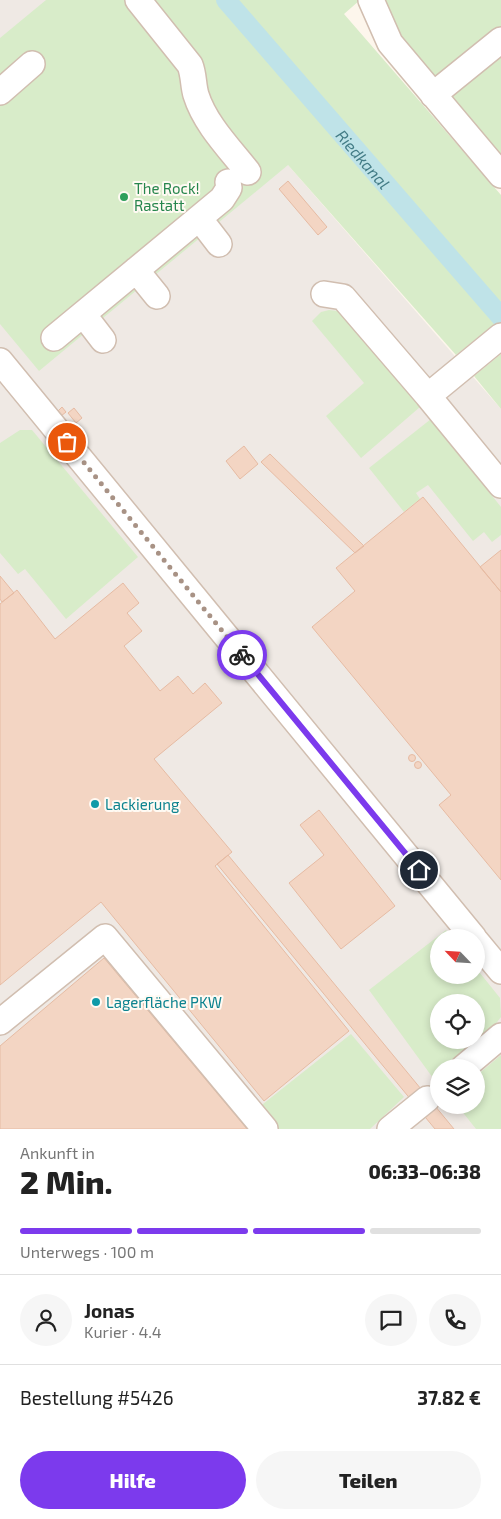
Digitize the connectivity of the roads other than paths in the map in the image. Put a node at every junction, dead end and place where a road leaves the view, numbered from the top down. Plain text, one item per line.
1 (138, 0) edge
2 (371, 0) edge
3 (501, 40) edge
4 (32, 64) dead end
5 (0, 92) edge
6 (433, 96) junction
7 (501, 175) edge
8 (199, 218) junction
9 (219, 244) dead end
10 (136, 270) junction
11 (324, 294) dead end
12 (157, 296) dead end
13 (84, 314) junction
14 (54, 338) dead end
15 (104, 340) dead end
16 (493, 342) edge
17 (0, 361) edge
18 (428, 396) junction
19 (501, 485) edge
20 (467, 929) edge
21 (485, 952) edge
22 (501, 971) edge
23 (0, 1022) edge
24 (501, 1036) edge
25 (474, 1059) edge
26 (430, 1096) edge
27 (265, 1129) edge
28 (390, 1129) edge

1 - 8 lane
2 - 6 lane
3 - 6 lane
4 - 5 lane
6 - 7 lane
8 - 9 lane
8 - 10 lane
10 - 12 lane
10 - 13 lane
11 - 18 lane
13 - 14 lane
13 - 15 lane
16 - 18 lane
17 - 20 lane
18 - 19 lane
21 - 22 lane
23 - 27 lane
24 - 25 lane
26 - 28 lane

